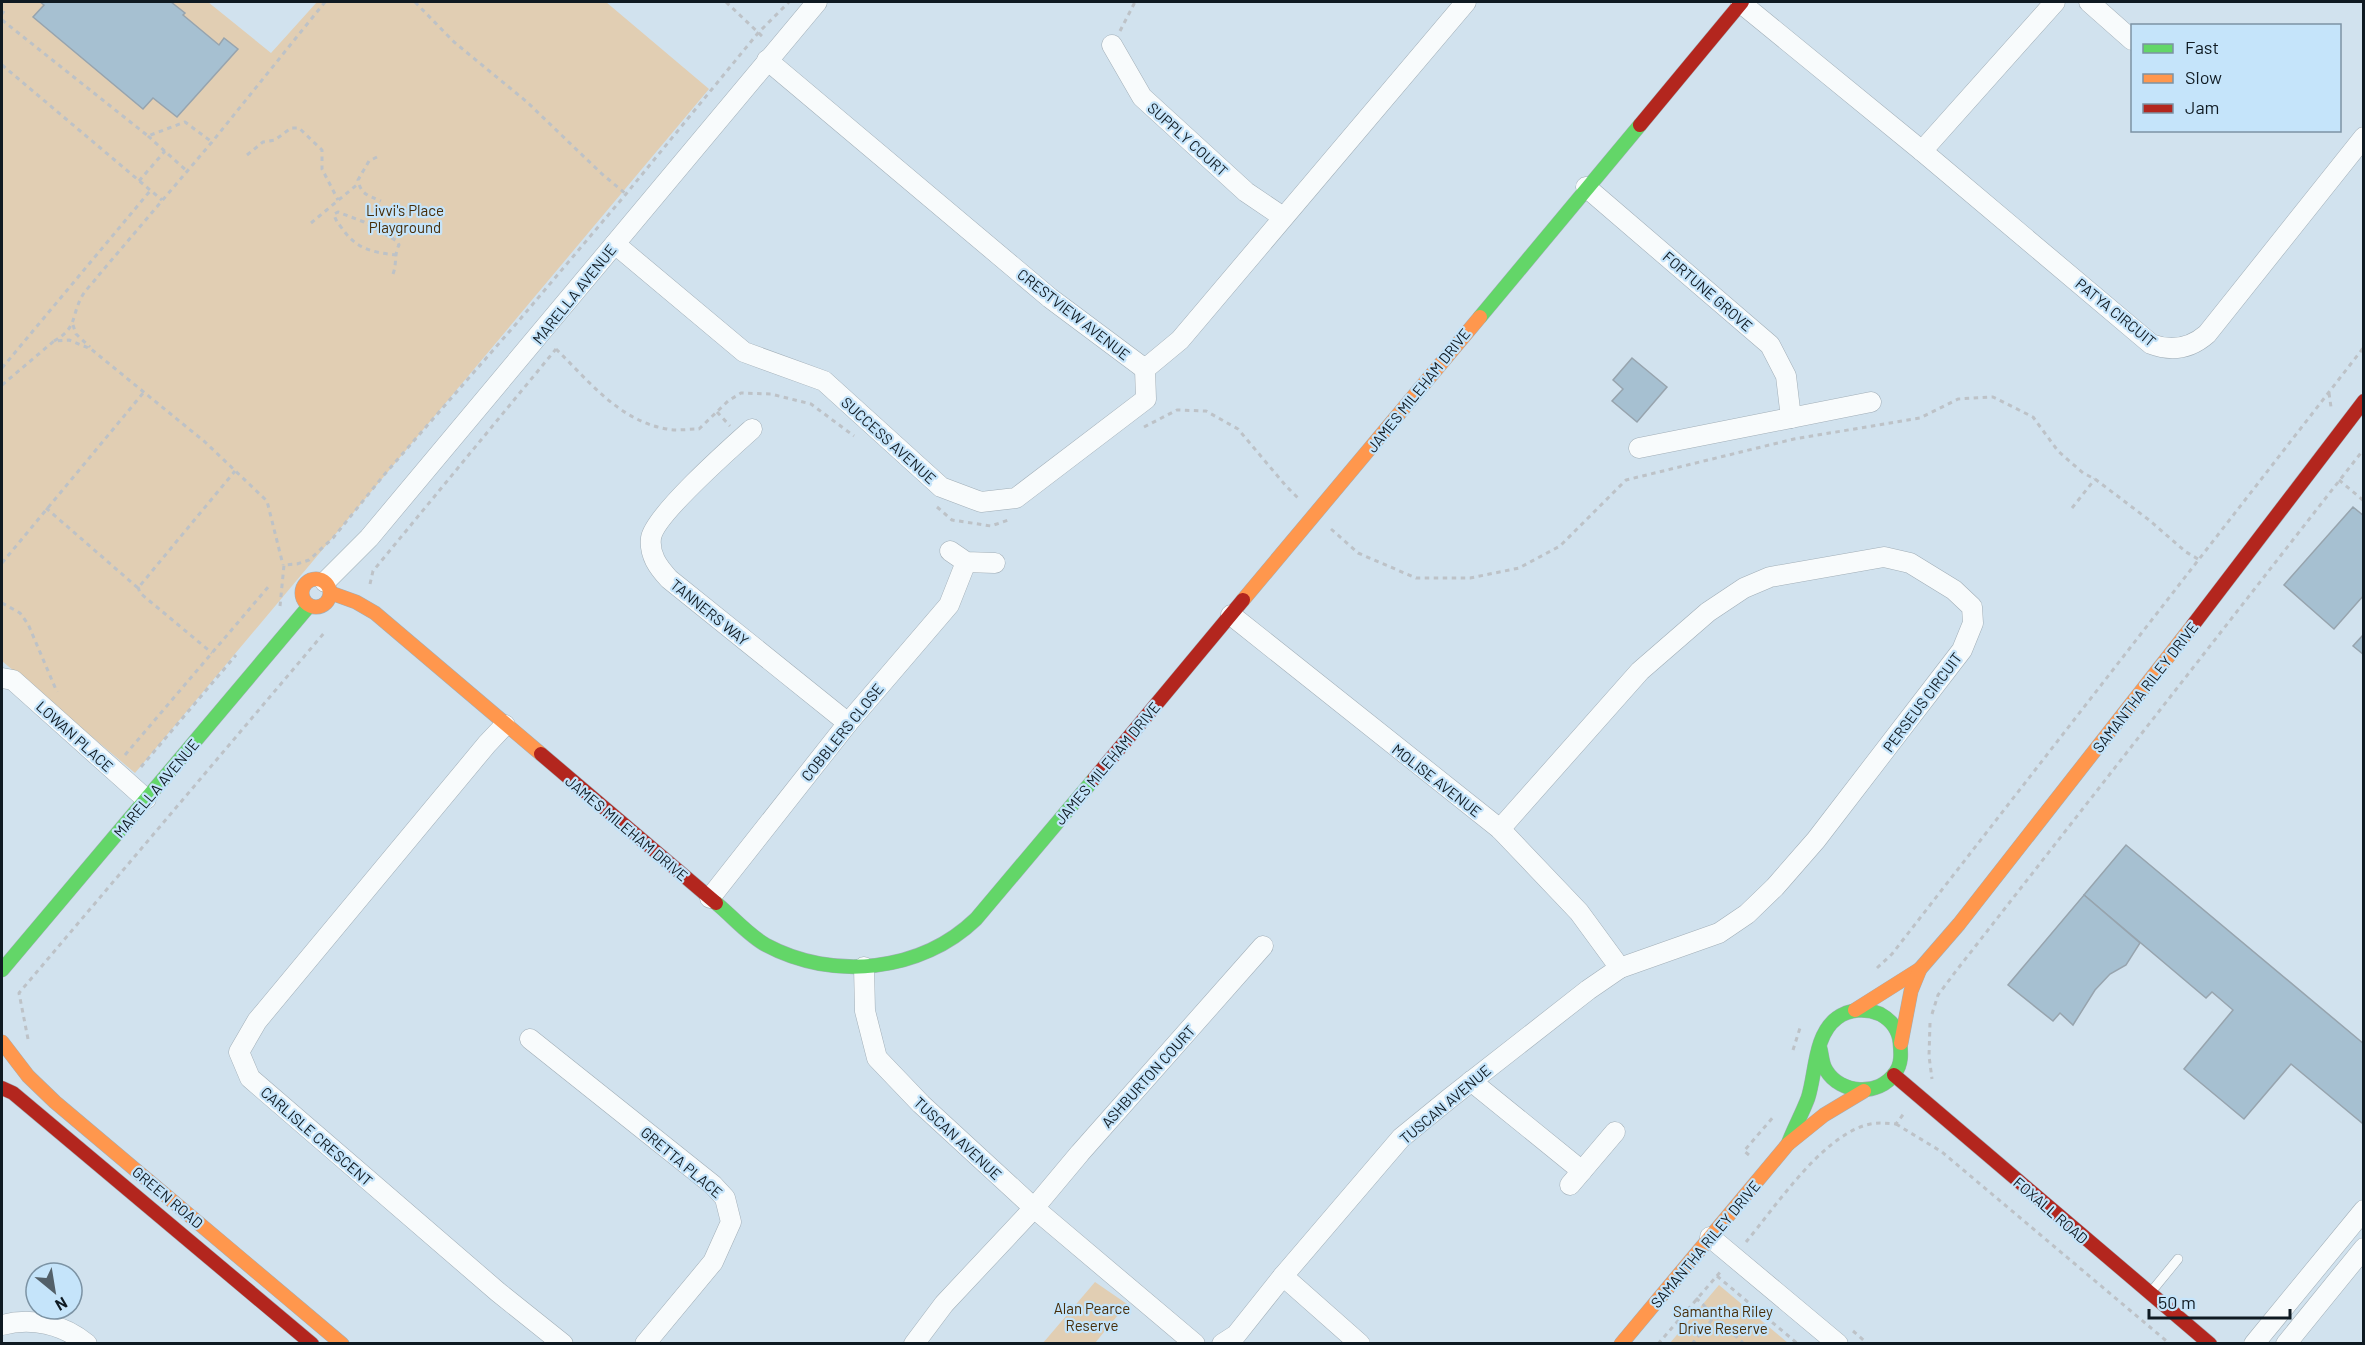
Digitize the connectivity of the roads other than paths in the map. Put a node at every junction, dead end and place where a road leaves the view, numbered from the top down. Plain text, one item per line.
1 (817, 2) edge
2 (1466, 2) edge
3 (1741, 2) edge
4 (2055, 2) edge
5 (2089, 2) edge
6 (2131, 38) edge
7 (1112, 45) road end
8 (767, 60) junction
9 (2364, 137) edge
10 (1922, 151) junction
11 (1586, 187) junction
12 (1283, 217) junction
13 (615, 244) junction
14 (1145, 369) junction
15 (2364, 401) edge
16 (1871, 402) dead end
17 (1791, 418) junction
18 (752, 429) dead end
19 (1639, 448) dead end
20 (950, 551) dead end
21 (966, 562) junction
22 (995, 563) dead end
23 (328, 588) junction
24 (309, 606) junction
25 (1231, 615) junction
26 (2, 678) edge
27 (848, 723) junction
28 (505, 725) junction
29 (146, 799) junction
30 (1500, 829) junction
31 (710, 898) junction
32 (1263, 946) dead end
33 (864, 967) junction
34 (1620, 968) junction
35 (1920, 969) junction
36 (2, 970) edge
37 (1855, 1010) junction
38 (531, 1039) dead end
39 (2, 1042) edge
40 (1901, 1042) junction
41 (1820, 1048) junction
42 (1894, 1075) junction
43 (1471, 1081) junction
44 (2, 1088) edge
45 (1864, 1091) junction
46 (1615, 1132) dead end
47 (1788, 1144) junction
48 (1034, 1208) junction
49 (2364, 1210) edge
50 (1710, 1237) junction
51 (2364, 1248) edge
52 (2178, 1259) dead end
53 (1283, 1276) junction
54 (2150, 1294) junction
55 (2, 1325) edge
56 (87, 1344) edge
57 (312, 1344) edge
58 (342, 1344) edge
59 (563, 1344) edge
60 (645, 1344) edge
61 (914, 1344) edge
62 (1196, 1344) edge
63 (1222, 1344) edge
64 (1360, 1344) edge
65 (1621, 1344) edge
66 (1838, 1344) edge
67 (2210, 1344) edge
68 (2254, 1344) edge
69 (2286, 1344) edge

1 - 8 street, MARELLA AVENUE
2 - 12 street, CRESTVIEW AVENUE
3 - 10 street, PATYA CIRCUIT
3 - 11 street, JAMES MILEHAM DRIVE
4 - 10 street
5 - 6 street
7 - 12 street, SUPPLY COURT
8 - 13 street, MARELLA AVENUE
8 - 14 street, CRESTVIEW AVENUE
9 - 10 street, PATYA CIRCUIT
11 - 17 street, FORTUNE GROVE
11 - 25 street, JAMES MILEHAM DRIVE
12 - 14 street, CRESTVIEW AVENUE
13 - 14 street, SUCCESS AVENUE
13 - 23 street, MARELLA AVENUE
15 - 35 street, SAMANTHA RILEY DRIVE
16 - 17 street
17 - 19 street
18 - 27 street, TANNERS WAY
20 - 21 street
21 - 22 street
21 - 27 street, COBBLERS CLOSE
23 - 24 street
23 - 24 street
23 - 28 street, JAMES MILEHAM DRIVE
24 - 29 street, MARELLA AVENUE
25 - 30 street, MOLISE AVENUE
25 - 33 street, JAMES MILEHAM DRIVE
26 - 29 street, LOWAN PLACE
27 - 31 street, COBBLERS CLOSE
28 - 31 street, JAMES MILEHAM DRIVE
28 - 59 street, CARLISLE CRESCENT
29 - 36 street, MARELLA AVENUE
30 - 34 street, MOLISE AVENUE
30 - 34 street, PERSEUS CIRCUIT
31 - 33 street, JAMES MILEHAM DRIVE
32 - 48 street, ASHBURTON COURT
33 - 48 street, TUSCAN AVENUE
34 - 43 street, TUSCAN AVENUE
35 - 37 street, SAMANTHA RILEY DRIVE
35 - 40 street, SAMANTHA RILEY DRIVE
37 - 40 street
37 - 41 street, SAMANTHA RILEY DRIVE
38 - 60 street, GRETTA PLACE
39 - 58 street, GREEN ROAD
40 - 42 street, SAMANTHA RILEY DRIVE
41 - 45 street
41 - 47 street, SAMANTHA RILEY DRIVE
42 - 45 street, SAMANTHA RILEY DRIVE
42 - 54 street, FOXALL ROAD
43 - 46 street
43 - 53 street, TUSCAN AVENUE
44 - 57 street, GREEN ROAD
45 - 47 street, SAMANTHA RILEY DRIVE
47 - 50 street, SAMANTHA RILEY DRIVE
48 - 61 street
48 - 62 street, TUSCAN AVENUE
49 - 68 street
50 - 65 street, SAMANTHA RILEY DRIVE
50 - 66 street
51 - 69 street
52 - 54 lane
53 - 63 street, TUSCAN AVENUE
53 - 64 street
54 - 67 street, FOXALL ROAD
55 - 56 street

